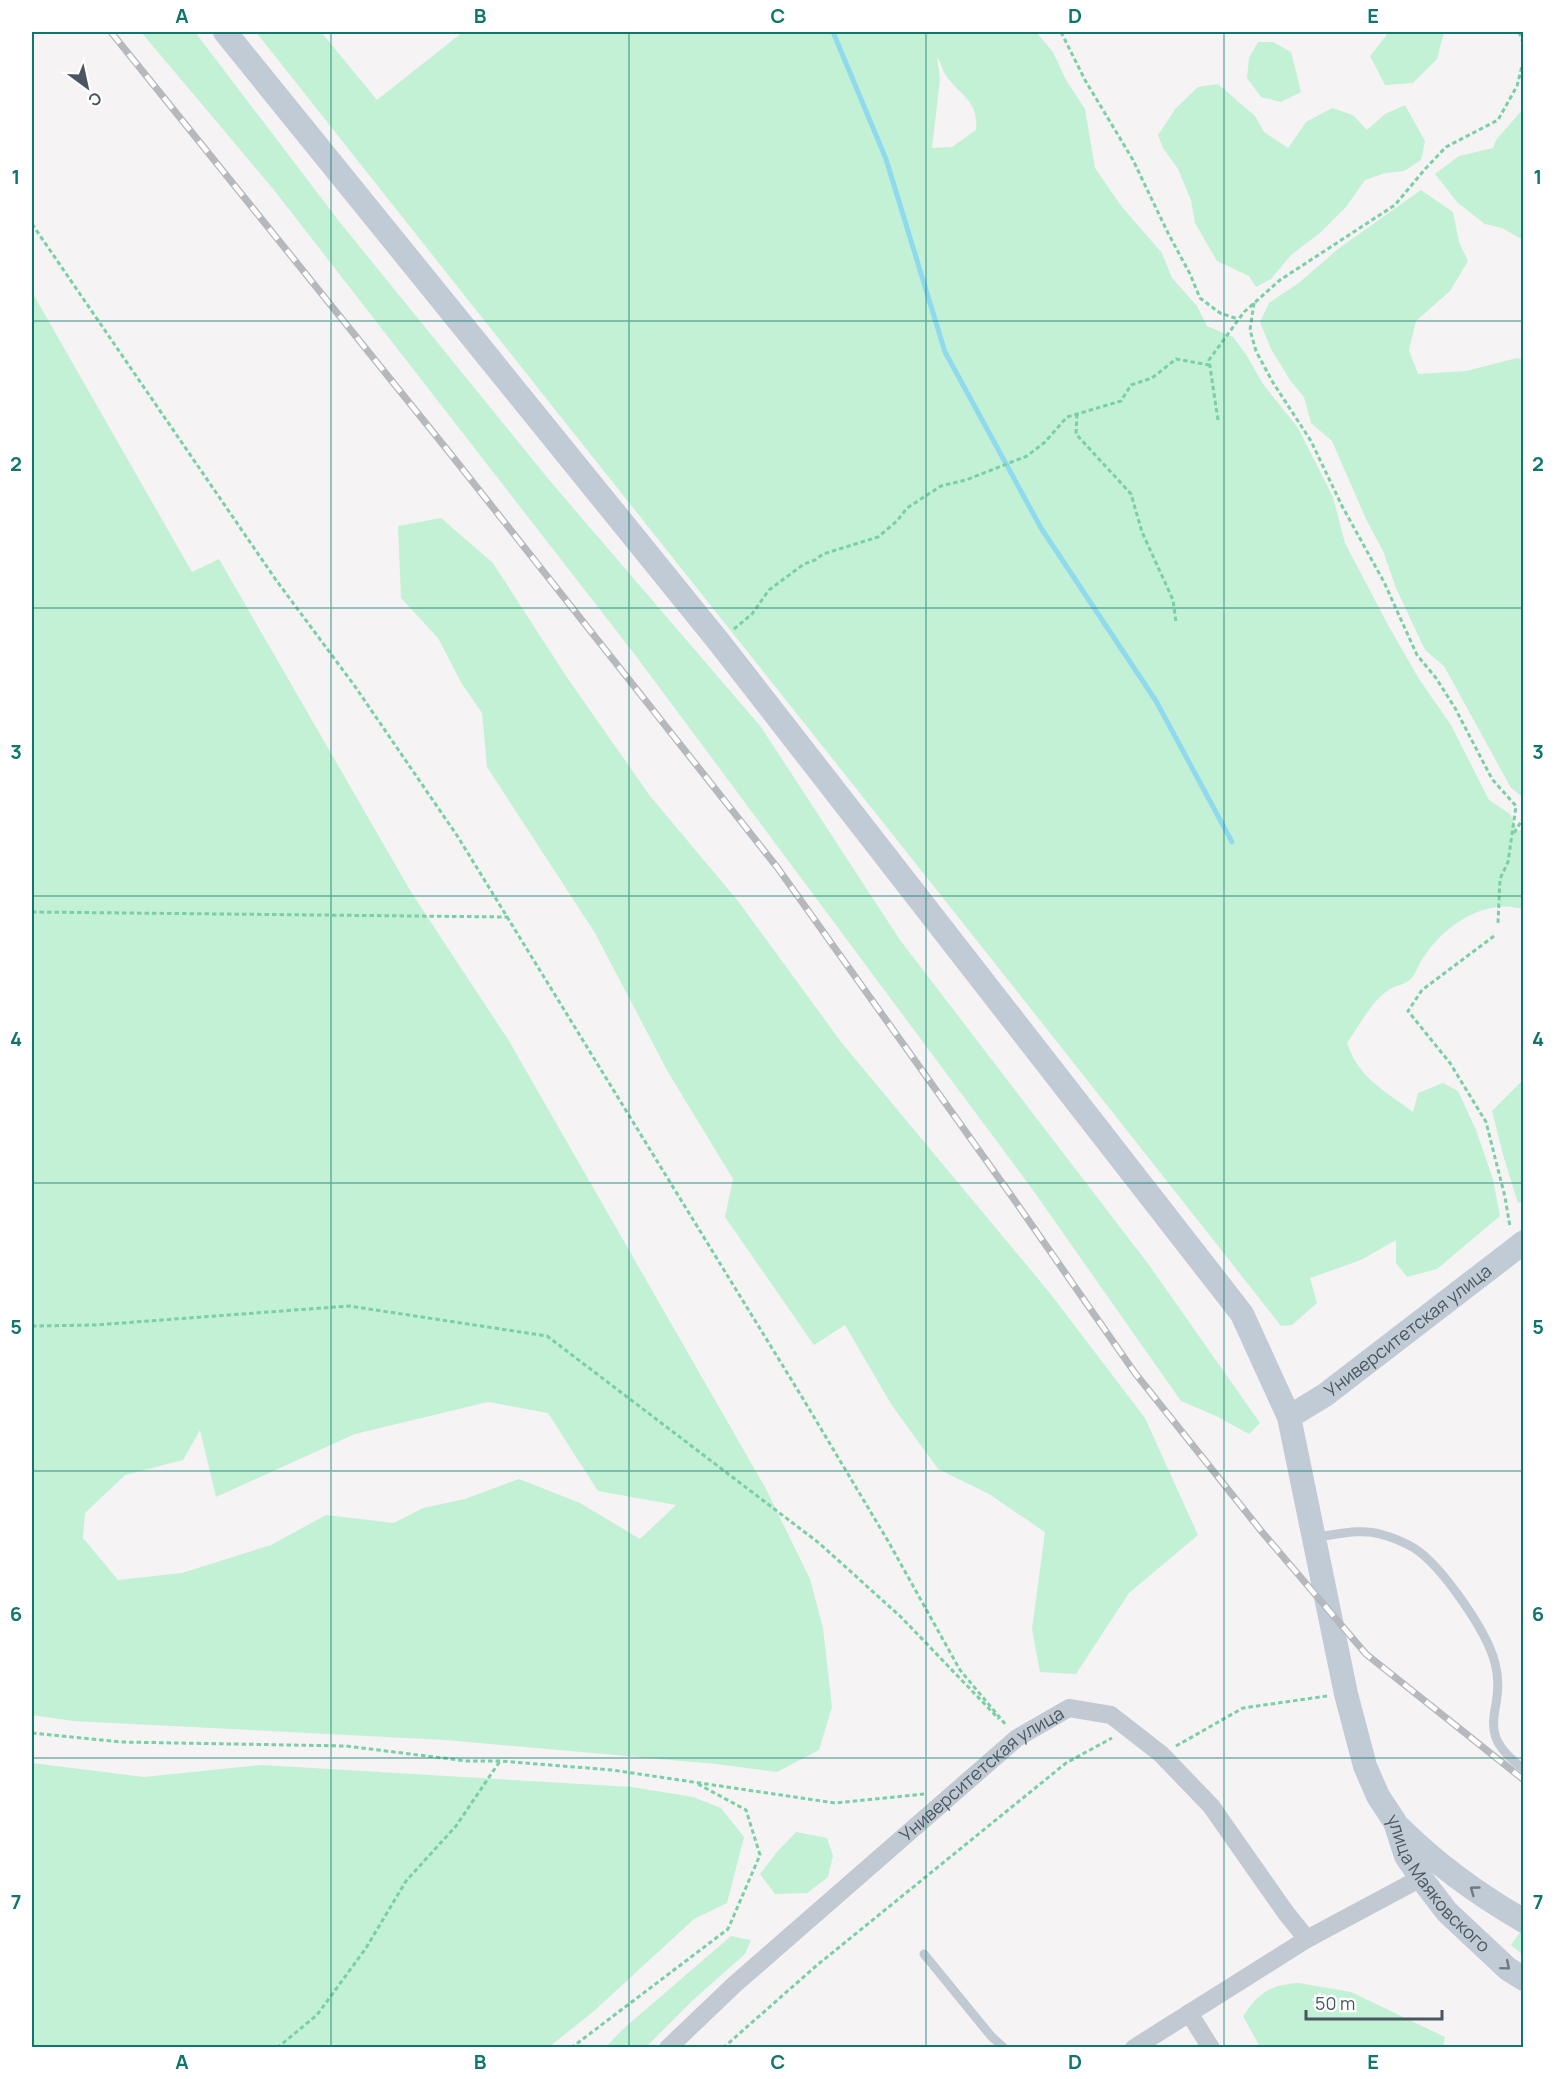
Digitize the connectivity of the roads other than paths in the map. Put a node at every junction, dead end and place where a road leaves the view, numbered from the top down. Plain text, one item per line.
1 (225, 32) edge
2 (1518, 1246) edge
3 (1289, 1418) junction
4 (1314, 1538) junction
5 (1524, 1769) edge
6 (1395, 1822) junction
7 (1421, 1878) junction
8 (1524, 1921) edge
9 (1307, 1939) junction
10 (924, 1954) dead end
11 (1524, 1979) edge
12 (1189, 2013) junction
13 (668, 2048) edge
14 (1004, 2048) edge
15 (1134, 2048) edge
16 (1211, 2048) edge

1 - 3 main road
2 - 3 main road, Университетская улица
3 - 4 main road
4 - 5 lane
4 - 6 main road
6 - 7 main road, улица Маяковского
8 -> 6 main road, улица Маяковского
7 - 9 street
7 -> 11 main road, улица Маяковского
9 - 12 street
9 - 13 street, Университетская улица
10 - 14 lane
12 - 15 street
12 - 16 street

